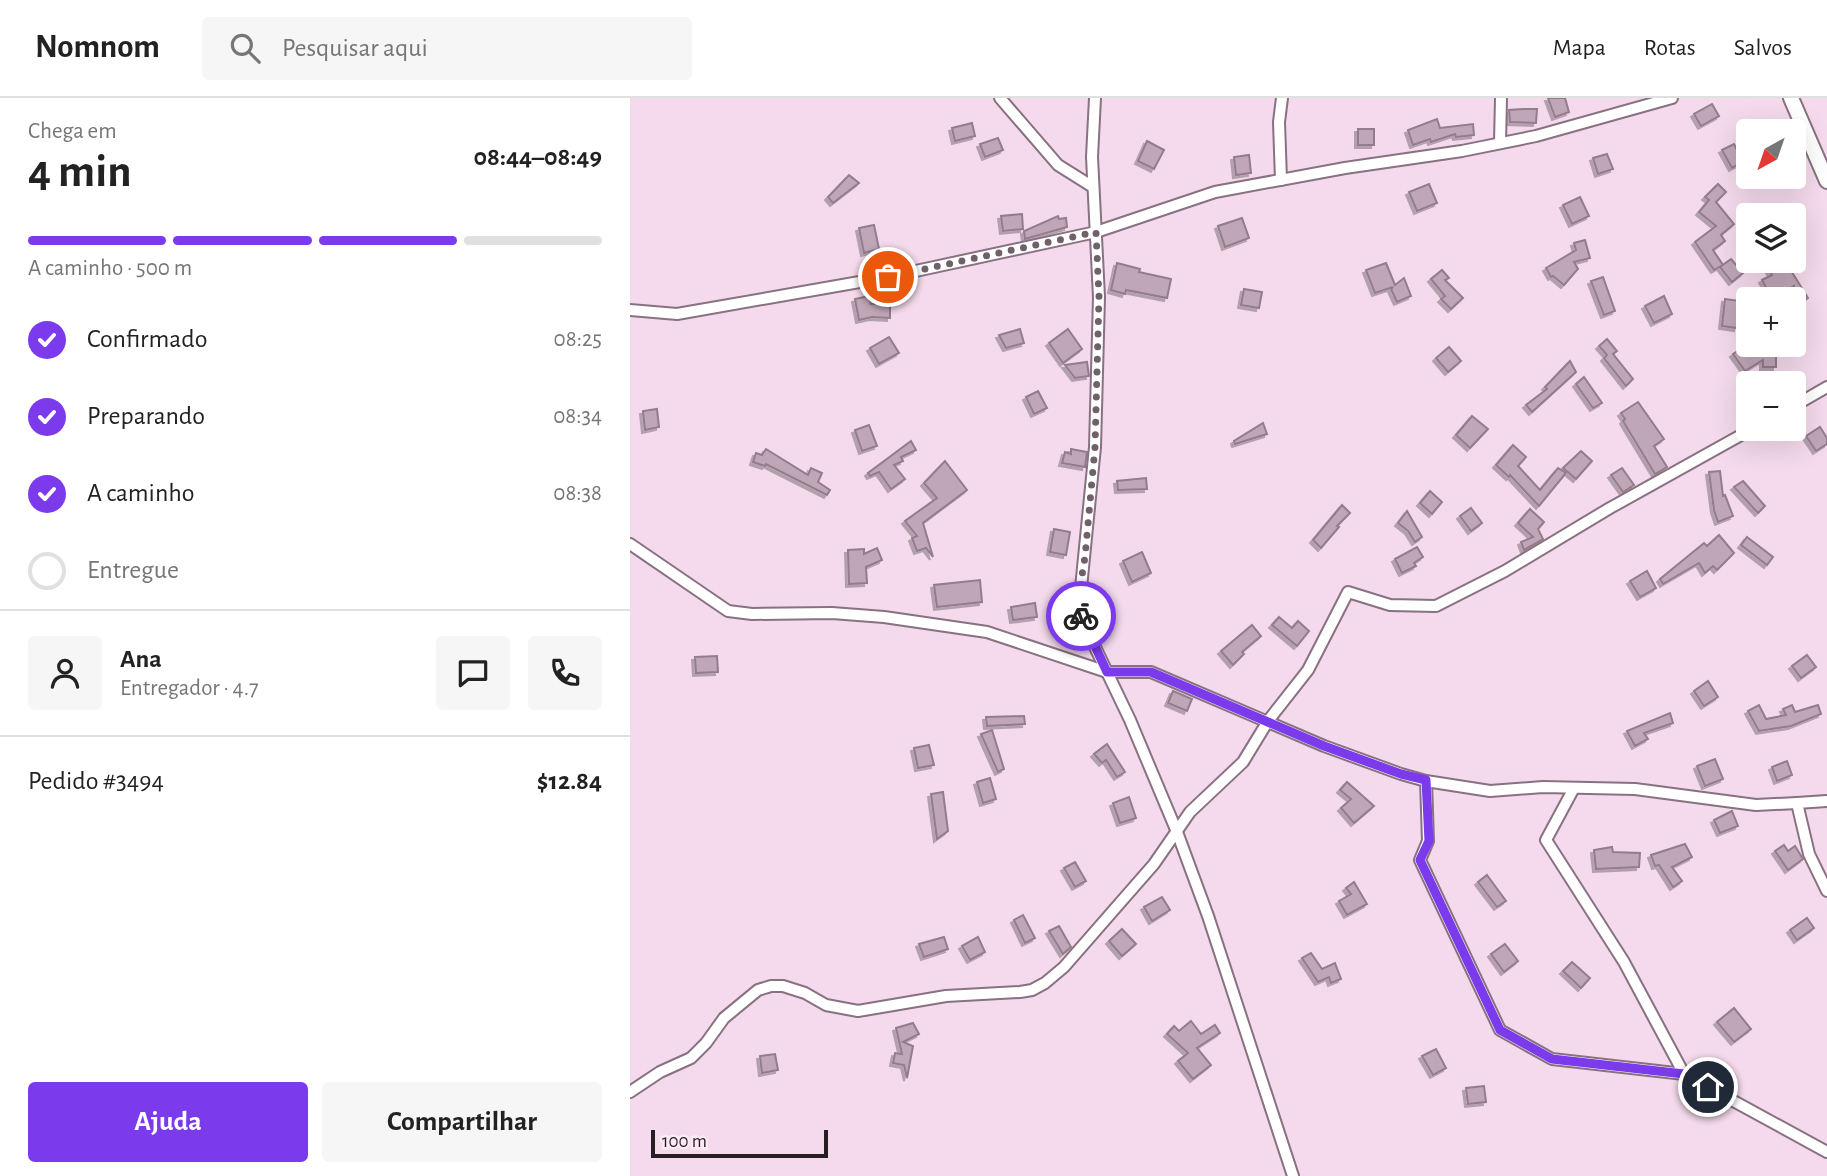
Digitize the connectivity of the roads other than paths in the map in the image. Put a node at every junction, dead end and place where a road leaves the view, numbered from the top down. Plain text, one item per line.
1 (1000, 98) edge
2 (1095, 98) edge
3 (1282, 98) edge
4 (1501, 98) edge
5 (1672, 98) edge
6 (1791, 98) edge
7 (1500, 143) junction
8 (1281, 180) junction
9 (1827, 181) edge
10 (1093, 187) junction
11 (1096, 232) junction
12 (630, 310) edge
13 (1827, 387) edge
14 (1806, 398) edge
15 (1736, 438) edge
16 (630, 544) edge
17 (1107, 672) junction
18 (1268, 721) junction
19 (1426, 780) junction
20 (1574, 788) junction
21 (1827, 801) edge
22 (1797, 803) junction
23 (1177, 831) junction
24 (1827, 891) edge
25 (1684, 1074) junction
26 (630, 1092) edge
27 (1827, 1152) edge
28 (1293, 1176) edge

1 - 10 street
2 - 10 street
3 - 8 street
4 - 7 street
5 - 7 street
6 - 9 street
7 - 8 street
8 - 11 street
10 - 11 street
11 - 12 street
11 - 17 street
13 - 14 street
15 - 18 street
16 - 17 street
17 - 18 street
17 - 23 street
18 - 19 street
18 - 23 street
19 - 20 street
19 - 25 street
20 - 22 street
20 - 25 street
21 - 22 street
22 - 24 street
23 - 26 street
23 - 28 street
25 - 27 street

